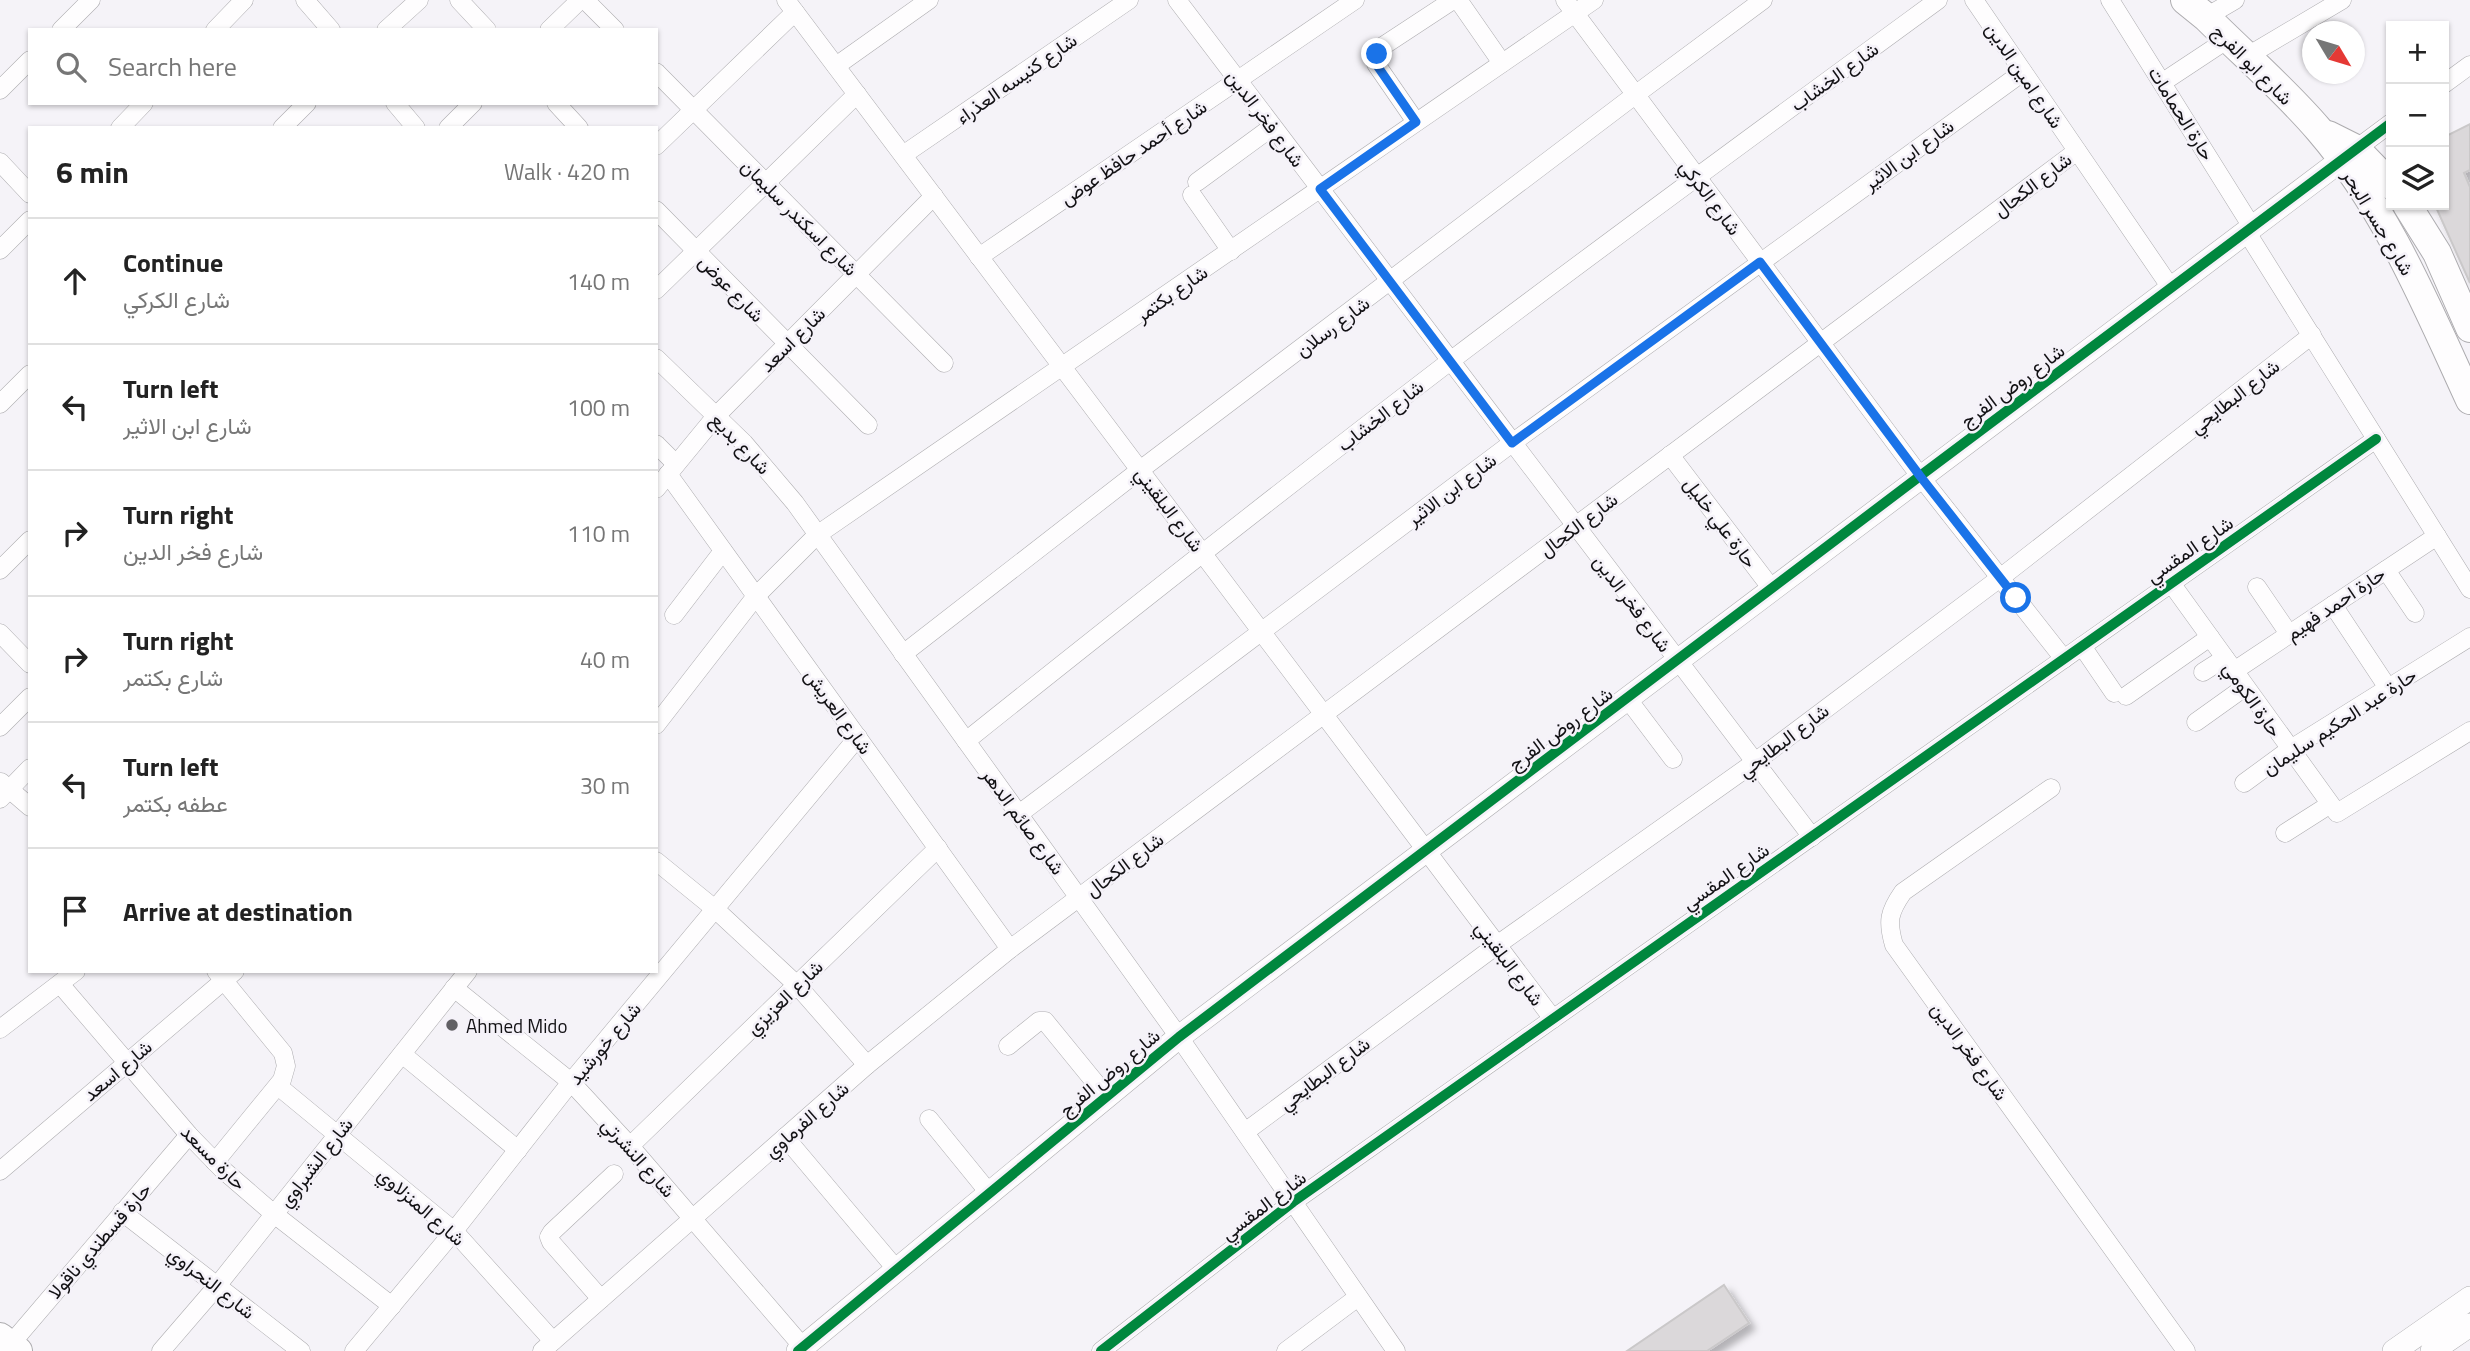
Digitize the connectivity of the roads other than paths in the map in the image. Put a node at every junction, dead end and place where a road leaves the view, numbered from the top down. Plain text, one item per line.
1 (91, 0) edge
2 (244, 0) edge
3 (305, 0) edge
4 (419, 0) edge
5 (459, 0) edge
6 (580, 0) edge
7 (585, 0) edge
8 (929, 0) edge
9 (1129, 0) edge
10 (1177, 0) edge
11 (1355, 0) edge
12 (1454, 0) edge
13 (1594, 0) edge
14 (1763, 0) edge
15 (1938, 0) edge
16 (1974, 0) edge
17 (2110, 0) edge
18 (2235, 0) edge
19 (2342, 0) edge
20 (791, 6) edge
21 (1570, 7) edge
22 (2196, 8) edge
23 (63, 28) edge
24 (217, 28) edge
25 (329, 28) edge
26 (388, 28) edge
27 (485, 28) edge
28 (551, 28) edge
29 (613, 28) edge
30 (2237, 48) junction
31 (28, 62) edge
32 (1502, 63) junction
33 (2470, 65) edge
34 (836, 66) junction
35 (2023, 72) junction
36 (658, 74) edge
37 (1237, 80) junction
38 (2449, 80) edge
39 (2163, 82) junction
40 (0, 90) edge
41 (857, 94) junction
42 (1635, 94) junction
43 (142, 105) edge
44 (305, 105) edge
45 (397, 105) edge
46 (471, 105) edge
47 (558, 105) edge
48 (694, 110) junction
49 (1416, 122) junction
50 (122, 126) edge
51 (284, 126) edge
52 (414, 126) edge
53 (449, 126) edge
54 (577, 126) edge
55 (1272, 127) junction
56 (2386, 127) edge
57 (2319, 131) joint
58 (658, 144) edge
59 (2077, 151) junction
60 (903, 155) junction
61 (2349, 155) junction
62 (0, 162) edge
63 (1696, 177) junction
64 (2386, 181) edge
65 (766, 183) junction
66 (1320, 189) junction
67 (28, 192) edge
68 (934, 196) junction
69 (2410, 210) edge
70 (658, 212) edge
71 (28, 222) edge
72 (2249, 229) junction
73 (0, 250) edge
74 (696, 251) junction
75 (1231, 251) junction
76 (979, 257) junction
77 (1760, 262) junction
78 (856, 274) junction
79 (1390, 282) junction
80 (658, 288) edge
81 (2171, 288) junction
82 (2470, 328) edge
83 (2312, 335) junction
84 (1820, 342) junction
85 (787, 344) junction
86 (658, 360) edge
87 (1450, 362) junction
88 (943, 363) dead end
89 (1063, 367) junction
90 (28, 376) edge
91 (2470, 400) edge
92 (0, 404) edge
93 (716, 416) junction
94 (868, 425) dead end
95 (2376, 439) junction
96 (1512, 443) junction
97 (658, 447) edge
98 (1670, 455) junction
99 (672, 469) junction
100 (1140, 470) junction
101 (1920, 476) junction
102 (658, 486) edge
103 (1575, 526) junction
104 (817, 535) junction
105 (2437, 536) junction
106 (28, 542) edge
107 (723, 551) junction
108 (1203, 553) junction
109 (2386, 569) junction
110 (0, 570) edge
111 (2000, 578) junction
112 (2171, 583) junction
113 (2257, 587) dead end
114 (1772, 589) junction
115 (2470, 589) edge
116 (756, 596) junction
117 (2333, 605) junction
118 (2415, 612) dead end
119 (674, 615) dead end
120 (1261, 631) junction
121 (0, 633) edge
122 (2289, 634) junction
123 (2470, 636) edge
124 (2210, 637) junction
125 (2082, 646) junction
126 (903, 654) junction
127 (2064, 659) junction
128 (1677, 660) junction
129 (28, 662) edge
130 (2229, 664) junction
131 (2203, 672) dead end
132 (2245, 687) junction
133 (2388, 688) junction
134 (28, 698) edge
135 (1627, 698) junction
136 (1324, 714) junction
137 (658, 722) edge
138 (2196, 722) dead end
139 (0, 727) edge
140 (2470, 731) edge
141 (858, 737) junction
142 (966, 741) junction
143 (2289, 750) junction
144 (1672, 759) dead end
145 (1755, 762) junction
146 (28, 770) edge
147 (2244, 783) dead end
148 (2051, 788) dead end
149 (3, 790) edge
150 (28, 806) edge
151 (2333, 809) junction
152 (1019, 814) junction
153 (2285, 833) dead end
154 (1812, 837) junction
155 (938, 848) junction
156 (1427, 851) junction
157 (658, 863) edge
158 (1079, 897) junction
159 (715, 909) junction
160 (1497, 945) junction
161 (1010, 949) junction
162 (74, 973) edge
163 (466, 973) edge
164 (225, 974) edge
165 (60, 984) junction
166 (797, 985) junction
167 (454, 988) junction
168 (1553, 1019) junction
169 (0, 1029) edge
170 (1179, 1037) junction
171 (1008, 1046) dead end
172 (402, 1054) junction
173 (127, 1061) junction
174 (867, 1065) junction
175 (571, 1083) junction
176 (278, 1086) junction
177 (1107, 1097) junction
178 (929, 1119) dead end
179 (1245, 1132) junction
180 (337, 1134) junction
181 (189, 1135) junction
182 (785, 1137) junction
183 (630, 1146) junction
184 (518, 1150) junction
185 (215, 1162) junction
186 (0, 1171) edge
187 (614, 1174) dead end
188 (990, 1194) junction
189 (1293, 1202) junction
190 (122, 1212) junction
191 (274, 1214) junction
192 (693, 1219) junction
193 (454, 1231) junction
194 (897, 1270) junction
195 (217, 1286) junction
196 (1358, 1297) junction
197 (2470, 1298) edge
198 (601, 1299) junction
199 (392, 1306) junction
200 (2470, 1325) edge
201 (9, 1344) edge
202 (548, 1346) edge
203 (801, 1349) edge
204 (161, 1351) edge
205 (301, 1351) edge
206 (354, 1351) edge
207 (1101, 1351) edge
208 (1286, 1351) edge
209 (1396, 1351) edge
210 (2186, 1351) edge
211 (2394, 1351) edge
212 (2432, 1351) edge

1 - 23 street
2 - 24 street
3 - 25 street
4 - 26 street
5 - 27 street
6 - 28 street
7 - 29 street
8 - 34 street
9 - 60 street, شارع كنيسه العذراء
10 - 37 street, شارع فخر الدين
11 - 37 street, شارع أحمد حافظ عوض
12 - 32 street
12 - 49 street
13 - 21 street, شارع بكتمر
14 - 42 street, شارع رسلان
15 - 63 street, شارع الخشاب
16 - 35 street, شارع امين الدين
17 - 39 street, حارة الحمامات
18 - 22 street
19 - 30 street
20 - 34 street, شارع البلقيني
20 - 48 street
21 - 32 street, شارع بكتمر
21 - 42 street, شارع الكركي
22 - 30 main road, شارع ابو الفرج
30 - 39 street
30 - 57 main road, شارع ابو الفرج
31 - 40 street
32 - 49 street, شارع بكتمر
33 - 38 street
34 - 41 street, شارع البلقيني
35 - 59 street, شارع امين الدين
35 - 77 street, شارع ابن الاثير
36 - 48 street, شارع اسكندر سليمان
37 - 55 street, شارع فخر الدين
37 - 76 street, شارع أحمد حافظ عوض
39 - 72 street, حارة الحمامات
41 - 60 street, شارع البلقيني
41 - 65 street
42 - 63 street, شارع الكركي
42 - 79 street, شارع رسلان
43 - 50 street
44 - 51 street
45 - 52 street
46 - 53 street
47 - 54 street
48 - 58 street
48 - 65 street, شارع اسكندر سليمان
49 - 66 street, شارع بكتمر
55 - 66 street, شارع فخر الدين
55 - 75 street
56 - 61 street
57 - 61 main road, شارع جسر البحر
59 - 81 street, شارع امين الدين
59 - 84 street, شارع الكحال
60 - 68 street, شارع البلقيني
61 - 64 main road, شارع جسر البحر
61 - 72 street, شارع روض الفرج
61 - 91 main road, شارع جسر البحر
62 - 67 street
63 - 77 street, شارع الكركي
63 - 87 street, شارع الخشاب
65 - 74 street
65 - 78 street, شارع اسكندر سليمان
66 - 75 street, شارع بكتمر
66 - 79 street, شارع فخر الدين
68 - 76 street, شارع البلقيني
68 - 78 street, شارع اسعد
69 - 82 main road, شارع جسر البحر
70 - 74 street, شارع عوض
71 - 73 street
72 - 81 street, شارع روض الفرج
72 - 83 street, حارة الحمامات
74 - 80 street
74 - 85 street, شارع عوض
75 - 89 street, شارع بكتمر
76 - 89 street, شارع البلقيني
77 - 84 street, شارع الكركي
77 - 96 street, شارع ابن الاثير
78 - 85 street, شارع اسعد
78 - 88 street, شارع اسكندر سليمان
79 - 87 street, شارع فخر الدين
79 - 100 street, شارع رسلان
81 - 101 street, شارع روض الفرج
83 - 95 street, حارة الحمامات
83 - 111 street, شارع البطايحي
84 - 98 street, شارع الكحال
84 - 101 street, شارع الكركي
85 - 93 street, شارع اسعد
85 - 94 street, شارع عوض
86 - 93 street, شارع بديع
87 - 96 street, شارع فخر الدين
87 - 108 street, شارع الخشاب
89 - 100 street, شارع البلقيني
89 - 104 street, شارع بكتمر
90 - 92 street
93 - 99 street, شارع اسعد
93 - 104 street, شارع بديع
95 - 105 street, حارة الحمامات
95 - 112 street, شارع المقسي
96 - 103 street, شارع فخر الدين
96 - 120 street, شارع ابن الاثير
97 - 99 street, شارع العريش
98 - 103 street, شارع الكحال
98 - 114 street, حارة علي خليل
99 - 102 street, شارع اسعد
99 - 107 street, شارع العريش
100 - 108 street, شارع البلقيني
100 - 126 street, شارع رسلان
101 - 111 street, شارع الكركي
101 - 114 street, شارع روض الفرج
103 - 128 street, شارع فخر الدين
103 - 136 street, شارع الكحال
104 - 116 street, شارع بكتمر
104 - 126 street, شارع صائم الدهر
105 - 109 street, حارة احمد فهيم
105 - 115 street, حارة الحمامات
106 - 110 street
107 - 116 street, شارع العريش
107 - 119 street
108 - 120 street, شارع البلقيني
108 - 142 street, شارع الخشاب
109 - 117 street, حارة احمد فهيم
109 - 118 street
111 - 127 street, شارع الكركي
111 - 145 street, شارع البطايحي
112 - 124 street, حارة الكومي
112 - 125 street, شارع المقسي
113 - 122 street
114 - 128 street, شارع روض الفرج
116 - 137 street
116 - 141 street, شارع العريش
117 - 122 street, حارة احمد فهيم
117 - 133 street
120 - 136 street, شارع البلقيني
120 - 152 street, شارع ابن الاثير
121 - 129 street
122 - 130 street, حارة احمد فهيم
123 - 133 street, حارة عبد الحكيم سليمان
124 - 125 street
124 - 130 street, حارة الكومي
125 - 127 street, شارع المقسي
126 - 142 street, شارع صائم الدهر
127 - 154 street, شارع المقسي
128 - 135 street, شارع روض الفرج
128 - 145 street, شارع فخر الدين
130 - 131 street, حارة احمد فهيم
130 - 132 street, حارة الكومي
132 - 138 street
132 - 143 street, حارة الكومي
133 - 143 street, حارة عبد الحكيم سليمان
134 - 139 street
135 - 144 street
135 - 156 street, شارع روض الفرج
136 - 156 street, شارع البلقيني
136 - 158 street, شارع الكحال
140 - 151 street
141 - 155 street, شارع العريش
141 - 159 street, شارع خورشيد
142 - 152 street, شارع صائم الدهر
143 - 147 street, حارة عبد الحكيم سليمان
143 - 151 street, حارة الكومي
145 - 154 street, شارع فخر الدين
145 - 160 street, شارع البطايحي
146 - 149 street
148 - 210 street, شارع فخر الدين
149 - 150 street
151 - 153 street
152 - 158 street, شارع صائم الدهر
154 - 168 street, شارع المقسي
155 - 161 street, شارع العريش
155 - 166 street, شارع العزيزي
156 - 160 street, شارع البلقيني
156 - 170 street, شارع روض الفرج
157 - 159 street
158 - 161 street, شارع الفرماوي
158 - 170 street, شارع صائم الدهر
159 - 166 street
159 - 175 street, شارع خورشيد
160 - 168 street, شارع البلقيني
160 - 179 street, شارع البطايحي
161 - 174 street, شارع الفرماوي
162 - 165 street
163 - 167 street, شارع الشبراوي
164 - 173 street, شارع اسعد
164 - 176 street
165 - 169 street
165 - 173 street, حارة مسعد
166 - 174 street
166 - 183 street, شارع العزيزي
167 - 172 street, شارع الشبراوي
167 - 175 street, شارع النشرتي
168 - 189 street, شارع المقسي
170 - 177 street, شارع روض الفرج
170 - 179 street, شارع صائم الدهر
171 - 177 street
172 - 180 street, شارع الشبراوي
172 - 184 street
173 - 181 street, حارة مسعد
173 - 186 street, شارع اسعد
174 - 182 street, شارع الفرماوي
175 - 183 street, شارع النشرتي
175 - 184 street, شارع خورشيد
176 - 180 street, شارع المنزلاوي
176 - 185 street
177 - 188 street, شارع روض الفرج
178 - 188 street
179 - 189 street, شارع صائم الدهر
180 - 191 street, شارع الشبراوي
180 - 193 street, شارع المنزلاوي
181 - 185 street, حارة مسعد
181 - 190 street, حارة قسطندي ناقولا
182 - 192 street, شارع الفرماوي
182 - 194 street
183 - 192 street, شارع النشرتي
184 - 193 street, شارع خورشيد
185 - 191 street, حارة مسعد
187 - 198 street
188 - 194 street, شارع روض الفرج
189 - 196 street, شارع صائم الدهر
189 - 207 street, شارع المقسي
190 - 195 street, شارع النحراوي
190 - 201 street, حارة قسطندي ناقولا
191 - 195 street, شارع الشبراوي
191 - 199 street, حارة مسعد
192 - 198 street, شارع الفرماوي
192 - 203 street, شارع النشرتي
193 - 199 street, شارع خورشيد
193 - 202 street, شارع المنزلاوي
194 - 203 street, شارع روض الفرج
195 - 204 street, شارع الشبراوي
195 - 205 street, شارع النحراوي
196 - 208 street
196 - 209 street, شارع صائم الدهر
197 - 211 street
198 - 202 street, شارع الفرماوي
199 - 206 street, شارع خورشيد
200 - 212 street

